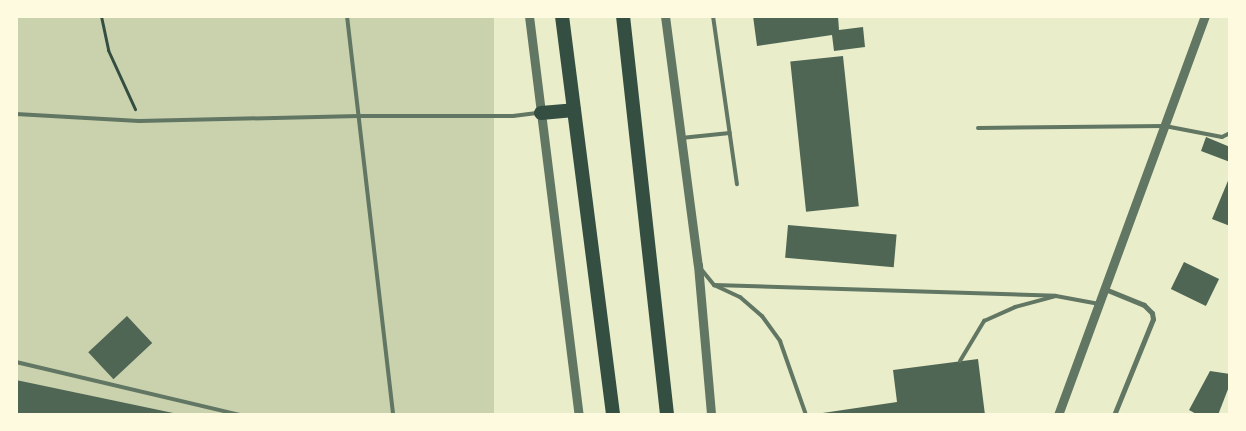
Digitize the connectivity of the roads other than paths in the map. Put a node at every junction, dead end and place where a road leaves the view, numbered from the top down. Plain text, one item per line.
1 (347, 16) edge
2 (529, 16) edge
3 (562, 16) edge
4 (623, 16) edge
5 (666, 16) edge
6 (713, 16) edge
7 (1205, 16) edge
8 (574, 110) junction
9 (541, 113) junction
10 (16, 114) edge
11 (359, 116) junction
12 (1165, 126) junction
13 (978, 128) dead end
14 (730, 133) junction
15 (1230, 133) edge
16 (681, 138) junction
17 (737, 184) dead end
18 (698, 265) junction
19 (714, 285) junction
20 (1105, 289) junction
21 (1056, 296) junction
22 (1099, 304) junction
23 (960, 361) dead end
24 (16, 362) edge
25 (242, 415) edge
26 (393, 415) edge
27 (579, 415) edge
28 (613, 415) edge
29 (667, 415) edge
30 (711, 415) edge
31 (806, 415) edge
32 (1058, 415) edge
33 (1114, 415) edge

1 - 11 lane
2 - 9 street
3 - 8 highway
4 - 29 highway
5 - 16 street
6 - 14 lane
7 - 12 street
8 - 9 highway
8 - 28 highway
9 - 11 lane
9 - 27 street
10 - 11 lane
11 - 26 lane
12 - 13 lane
12 - 15 lane
12 - 20 street
14 - 16 lane
14 - 17 lane
16 - 18 street
18 - 19 lane
18 - 30 street
19 - 21 lane
19 - 31 lane
20 - 22 street
20 - 33 street
21 - 22 lane
21 - 23 lane
22 - 32 street
24 - 25 lane

